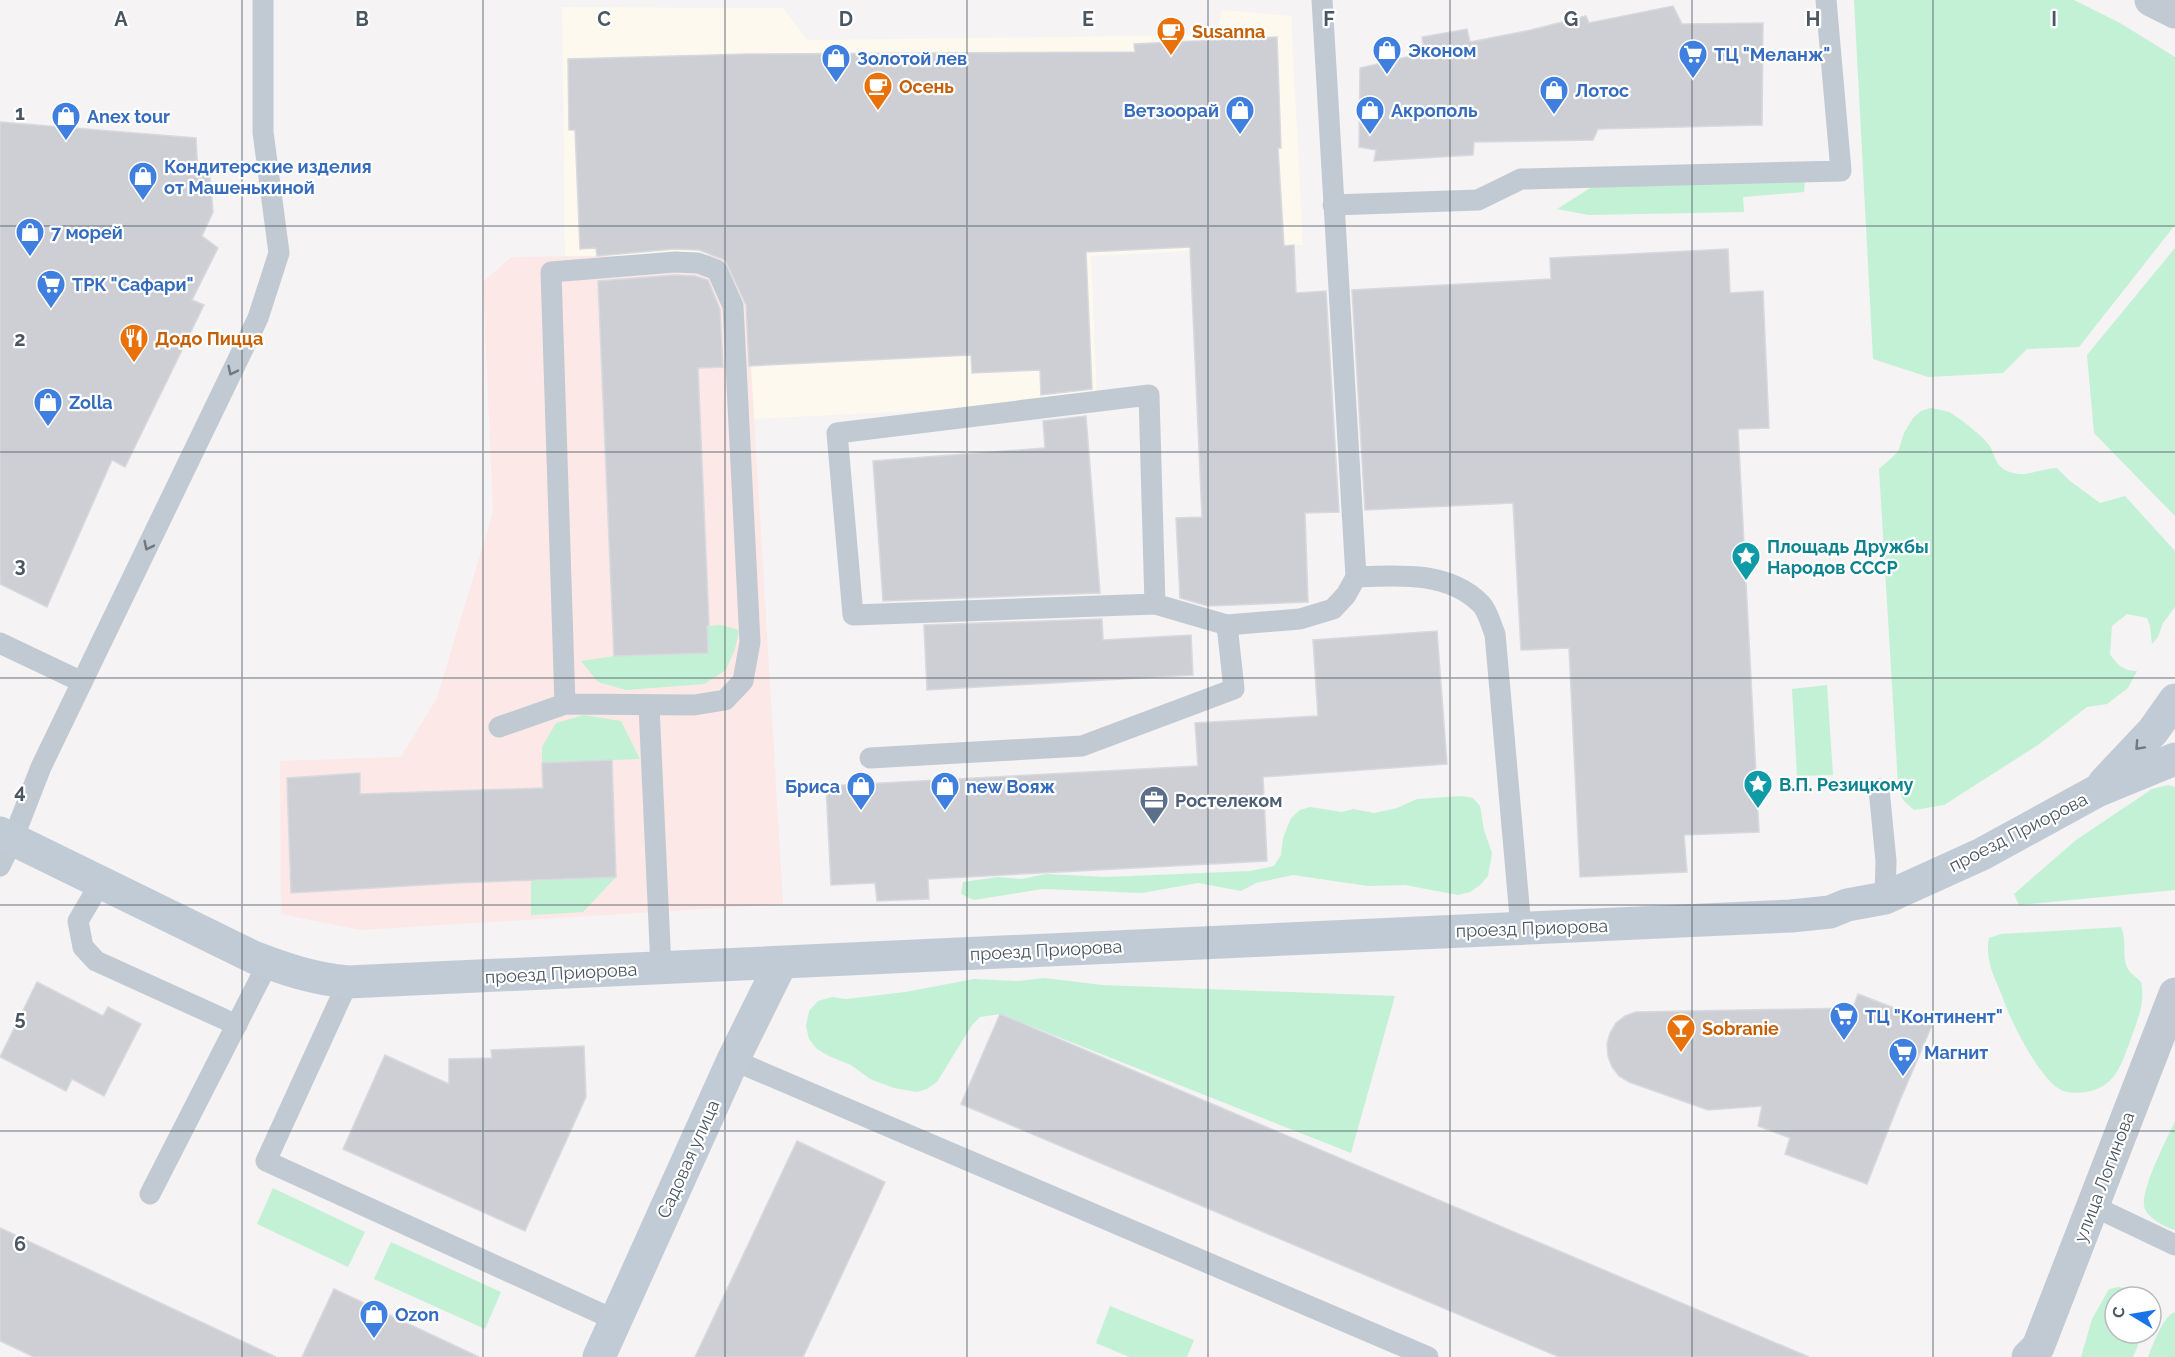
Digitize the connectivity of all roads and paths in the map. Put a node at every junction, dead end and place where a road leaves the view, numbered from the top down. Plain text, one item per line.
1 (263, 0) edge
2 (1322, 0) edge
3 (1826, 0) edge
4 (2151, 0) edge
5 (2175, 12) edge
6 (1333, 205) junction
7 (1356, 577) junction
8 (1155, 604) junction
9 (1227, 625) junction
10 (0, 643) edge
11 (82, 682) junction
12 (2175, 700) edge
13 (565, 704) junction
14 (648, 706) junction
15 (499, 727) dead end
16 (870, 758) dead end
17 (2175, 759) edge
18 (1879, 789) dead end
19 (2097, 791) junction
20 (4, 846) edge
21 (101, 882) junction
22 (1885, 898) junction
23 (1521, 928) junction
24 (268, 963) junction
25 (781, 963) junction
26 (661, 968) junction
27 (348, 982) junction
28 (2175, 994) edge
29 (237, 1025) junction
30 (733, 1060) junction
31 (150, 1194) dead end
32 (2093, 1206) junction
33 (2175, 1245) edge
34 (615, 1320) junction
35 (2036, 1354) edge
36 (599, 1357) edge
37 (1428, 1357) edge

1 -> 11 lane
2 - 6 lane
3 - 6 lane
4 - 5 street
6 - 7 lane
7 - 9 lane
7 - 23 lane
8 - 8 lane
8 - 9 lane
9 - 16 lane
10 - 11 lane
11 - 20 lane
12 -> 19 street
13 - 14 lane
13 - 14 lane
13 - 15 lane
14 - 26 lane
17 - 19 street
18 - 22 lane
19 - 22 street, проезд Приорова
20 - 21 street, проезд Приорова
21 - 24 street, проезд Приорова
21 - 29 lane
22 - 23 street, проезд Приорова
23 - 25 street, проезд Приорова
24 - 27 street, проезд Приорова
24 - 29 lane
25 - 26 street, проезд Приорова
25 - 30 street, Садовая улица
26 - 27 street, проезд Приорова
27 - 34 lane
28 - 32 street, улица Логинова
29 - 31 lane
30 - 34 street, Садовая улица
30 - 37 lane
32 - 33 lane
32 - 35 street, улица Логинова
34 - 36 street, Садовая улица

